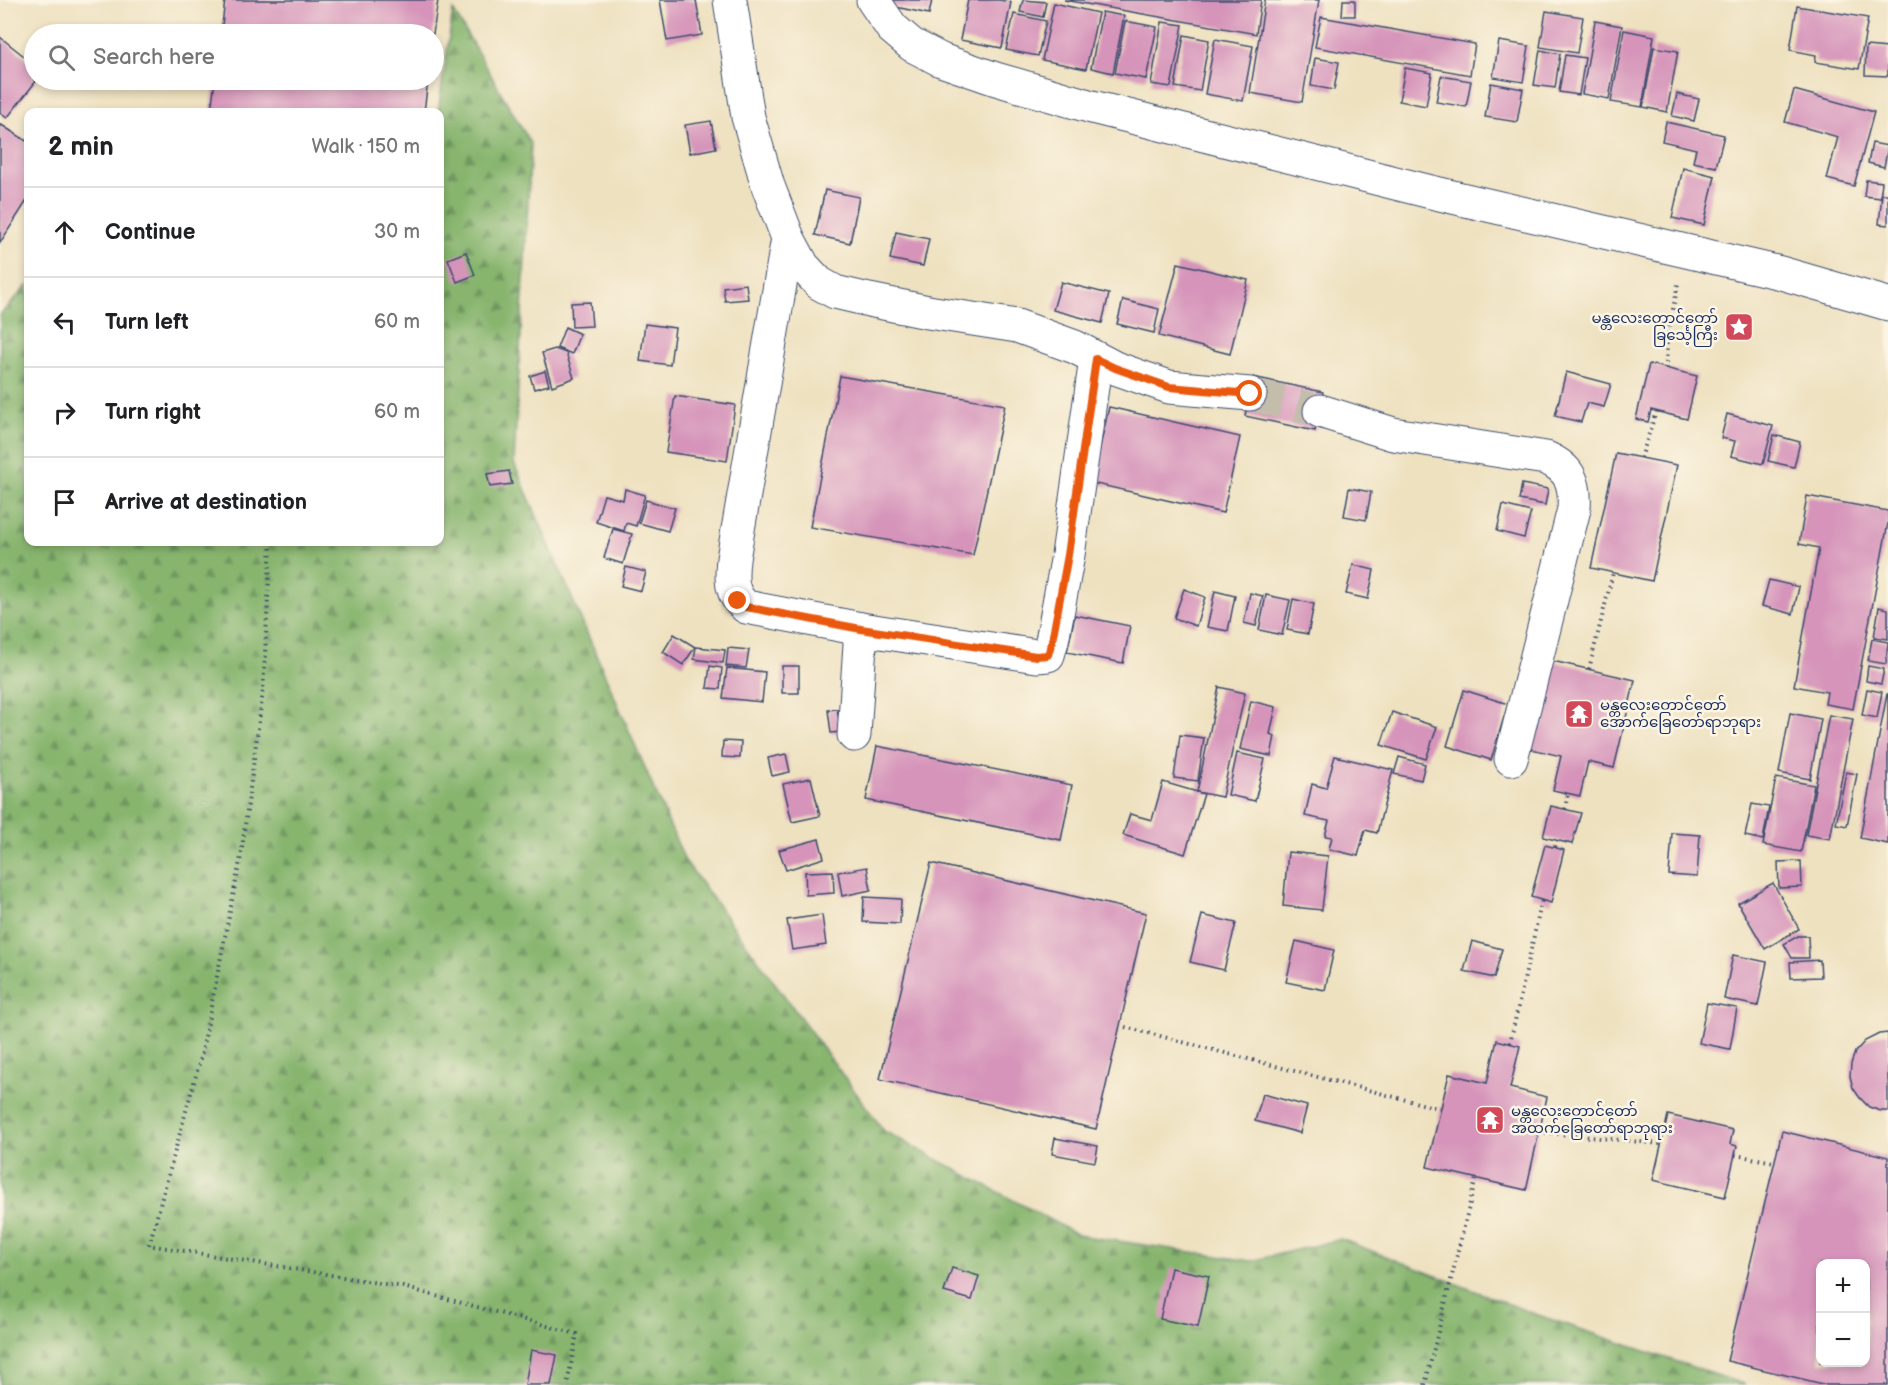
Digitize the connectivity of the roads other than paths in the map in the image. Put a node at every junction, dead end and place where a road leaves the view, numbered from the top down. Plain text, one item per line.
1 (730, 0) edge
2 (873, 0) edge
3 (788, 238) junction
4 (1888, 304) edge
5 (1096, 359) junction
6 (1250, 394) tunnel mouth
7 (1320, 411) tunnel mouth
8 (861, 629) junction
9 (854, 735) dead end
10 (1511, 759) dead end

1 - 3 street
2 - 4 street
3 - 5 street
3 - 8 street
5 - 6 street
5 - 8 street
7 - 10 street
8 - 9 street

